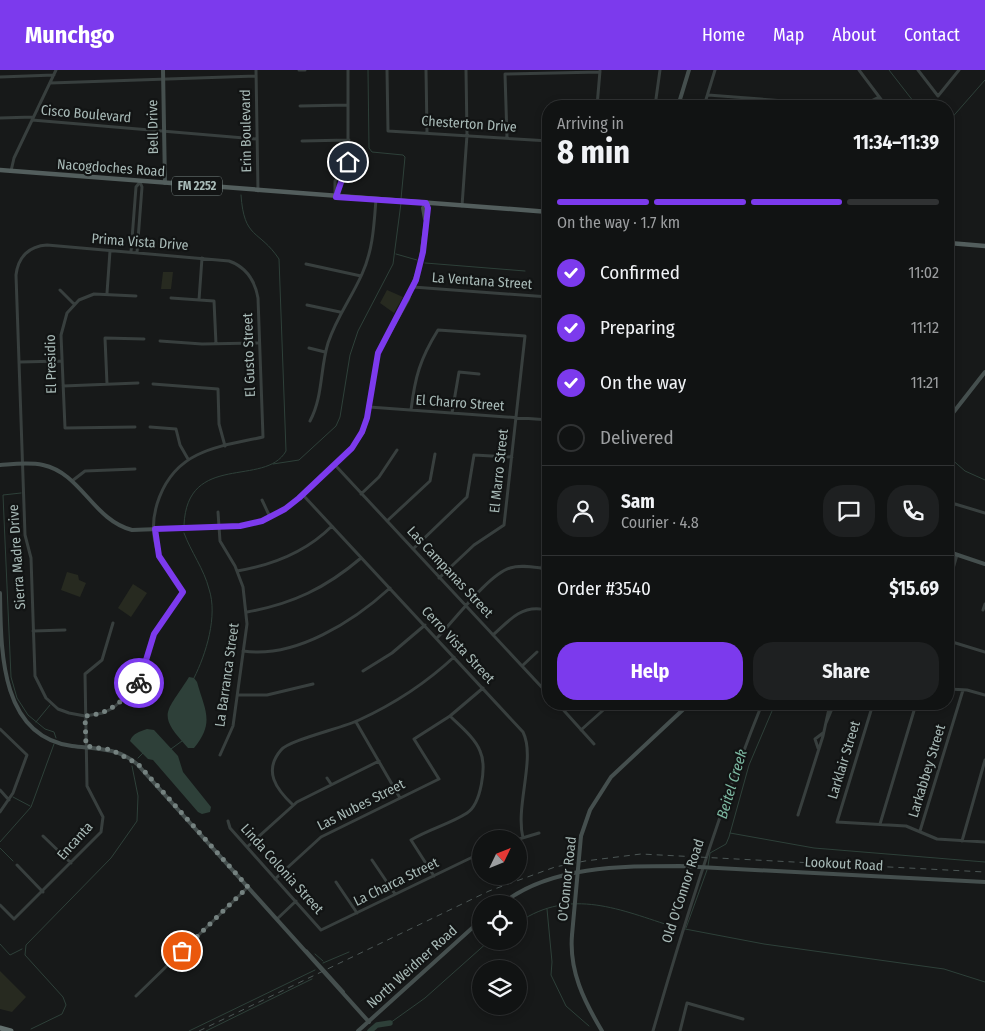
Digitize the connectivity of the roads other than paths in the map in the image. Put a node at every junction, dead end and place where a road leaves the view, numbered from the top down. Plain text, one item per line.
1 (56, 70) edge
2 (163, 70) edge
3 (256, 70) edge
4 (299, 70) edge
5 (305, 70) edge
6 (348, 70) edge
7 (387, 70) edge
8 (426, 70) edge
9 (466, 70) edge
10 (660, 70) edge
11 (688, 70) edge
12 (715, 70) edge
13 (859, 70) edge
14 (918, 70) edge
15 (959, 70) edge
16 (600, 71) edge
17 (54, 76) junction
18 (256, 76) junction
19 (0, 77) edge
20 (163, 80) junction
21 (50, 83) junction
22 (708, 95) junction
23 (880, 97) junction
24 (598, 100) edge
25 (657, 100) edge
26 (680, 100) edge
27 (706, 100) edge
28 (773, 100) edge
29 (874, 100) edge
30 (882, 100) edge
31 (348, 105) junction
32 (300, 106) dead end
33 (0, 118) edge
34 (33, 119) junction
35 (165, 132) junction
36 (427, 132) junction
37 (467, 136) junction
38 (507, 138) junction
39 (258, 139) junction
40 (349, 140) junction
41 (542, 140) edge
42 (302, 141) dead end
43 (0, 170) edge
44 (11, 172) junction
45 (140, 182) junction
46 (165, 184) junction
47 (258, 191) junction
48 (336, 197) junction
49 (376, 199) junction
50 (426, 203) junction
51 (462, 206) junction
52 (542, 212) edge
53 (954, 243) edge
54 (985, 246) edge
55 (28, 251) joint
56 (110, 251) junction
57 (132, 252) junction
58 (137, 253) junction
59 (202, 258) junction
60 (306, 264) dead end
61 (248, 274) joint
62 (361, 276) junction
63 (413, 287) junction
64 (60, 290) dead end
65 (107, 293) junction
66 (136, 296) dead end
67 (542, 296) edge
68 (170, 298) dead end
69 (199, 300) junction
70 (74, 304) junction
71 (308, 305) dead end
72 (340, 312) junction
73 (144, 339) dead end
74 (160, 341) dead end
75 (260, 343) junction
76 (216, 344) junction
77 (309, 348) dead end
78 (326, 352) junction
79 (62, 361) junction
80 (20, 362) junction
81 (985, 372) edge
82 (479, 374) dead end
83 (138, 383) dead end
84 (107, 384) junction
85 (153, 384) dead end
86 (63, 386) junction
87 (369, 407) junction
88 (411, 410) junction
89 (954, 412) edge
90 (452, 413) junction
91 (516, 418) junction
92 (542, 420) edge
93 (310, 421) dead end
94 (135, 427) dead end
95 (150, 427) dead end
96 (225, 446) junction
97 (397, 450) dead end
98 (435, 454) dead end
99 (512, 457) junction
100 (188, 459) junction
101 (23, 464) junction
102 (335, 465) junction
103 (0, 466) edge
104 (135, 469) dead end
105 (72, 481) junction
106 (361, 494) junction
107 (302, 495) junction
108 (262, 500) dead end
109 (954, 505) edge
110 (218, 512) dead end
111 (985, 513) edge
112 (270, 518) junction
113 (388, 521) junction
114 (332, 526) junction
115 (219, 527) junction
116 (155, 529) junction
117 (413, 549) junction
118 (954, 554) edge
119 (957, 555) junction
120 (361, 558) junction
121 (985, 564) edge
122 (954, 565) edge
123 (542, 568) edge
124 (237, 571) junction
125 (439, 578) junction
126 (390, 588) junction
127 (0, 593) edge
128 (985, 604) edge
129 (465, 606) junction
130 (540, 609) dead end
131 (983, 610) dead end
132 (247, 612) junction
133 (113, 623) dead end
134 (425, 625) junction
135 (65, 630) dead end
136 (33, 631) junction
137 (493, 635) junction
138 (437, 638) junction
139 (954, 643) edge
140 (244, 652) junction
141 (537, 652) dead end
142 (985, 652) edge
143 (454, 657) junction
144 (522, 666) junction
145 (363, 671) dead end
146 (313, 684) dead end
147 (542, 687) edge
148 (483, 688) junction
149 (954, 689) edge
150 (963, 690) junction
151 (238, 694) junction
152 (985, 695) edge
153 (563, 710) edge
154 (603, 710) edge
155 (683, 710) edge
156 (760, 710) edge
157 (829, 710) edge
158 (832, 710) edge
159 (871, 710) edge
160 (914, 710) edge
161 (85, 716) junction
162 (450, 716) junction
163 (356, 722) junction
164 (826, 724) junction
165 (0, 729) edge
166 (581, 730) junction
167 (823, 732) junction
168 (594, 744) dead end
169 (86, 746) junction
170 (818, 749) junction
171 (220, 755) dead end
172 (985, 760) edge
173 (379, 761) junction
174 (328, 778) dead end
175 (331, 784) junction
176 (0, 790) edge
177 (400, 798) junction
178 (9, 800) junction
179 (293, 805) junction
180 (0, 812) edge
181 (798, 815) dead end
182 (228, 821) dead end
183 (880, 824) junction
184 (521, 830) edge
185 (920, 831) junction
186 (539, 833) dead end
187 (43, 836) dead end
188 (528, 836) edge
189 (962, 840) junction
190 (985, 842) edge
191 (247, 847) junction
192 (472, 857) edge
193 (372, 860) dead end
194 (71, 863) junction
195 (17, 865) dead end
196 (703, 867) junction
197 (434, 876) junction
198 (275, 879) junction
199 (336, 882) dead end
200 (985, 882) edge
201 (248, 887) junction
202 (43, 892) junction
203 (395, 894) junction
204 (514, 895) edge
205 (296, 901) junction
206 (0, 904) edge
207 (357, 913) junction
208 (277, 919) junction
209 (472, 928) edge
210 (321, 930) joint
211 (136, 996) dead end
212 (743, 1019) dead end
213 (368, 1022) junction
214 (0, 1028) edge
215 (11, 1031) edge
216 (358, 1031) edge
217 (602, 1031) edge
218 (653, 1031) edge
219 (680, 1031) edge

1 - 17 street
2 - 20 street, Bell Drive
3 - 18 street, Erin Boulevard
4 - 5 street
6 - 31 street
7 - 36 street, Chesterton Drive
8 - 36 street
9 - 37 street
10 - 25 street
11 - 26 street
12 - 22 street
13 - 23 street
14 - 15 street
16 - 24 street
16 - 38 street
17 - 19 street
17 - 21 street
18 - 20 street
18 - 39 street, Erin Boulevard
20 - 21 street
20 - 35 street, Bell Drive
21 - 34 street
22 - 27 street
22 - 28 street
23 - 29 street
23 - 30 street
31 - 32 street
31 - 40 street
33 - 34 street, Cisco Boulevard
34 - 35 street, Cisco Boulevard
34 - 44 street
35 - 39 street, Cisco Boulevard
35 - 46 street, Bell Drive
36 - 37 street, Chesterton Drive
37 - 38 street, Chesterton Drive
37 - 51 street
38 - 41 street, Chesterton Drive
39 - 47 street, Erin Boulevard
40 - 42 street
40 - 48 street
43 - 44 main road, Nacogdoches Road / FM 2252
44 - 45 main road, Nacogdoches Road / FM 2252
45 - 46 main road, Nacogdoches Road / FM 2252
45 - 57 street
45 - 58 street
46 - 47 main road, Nacogdoches Road / FM 2252
47 - 48 main road, Nacogdoches Road / FM 2252
48 - 49 main road, Nacogdoches Road / FM 2252
49 - 50 main road, Nacogdoches Road / FM 2252
49 - 62 street
50 - 51 main road, Nacogdoches Road / FM 2252
50 - 63 street
51 - 52 main road, Nacogdoches Road / FM 2252
53 - 54 main road
55 - 56 street, Prima Vista Drive
55 - 80 street, Sierra Madre Drive
56 - 57 street, Prima Vista Drive
56 - 65 street
57 - 58 street, Prima Vista Drive
58 - 59 street, Prima Vista Drive
59 - 61 street, Prima Vista Drive
59 - 69 street
60 - 62 street
61 - 75 street, El Gusto Street
62 - 72 street
63 - 67 street, La Ventana Street
63 - 87 street
64 - 70 street
65 - 66 street
65 - 70 street
68 - 69 street
69 - 76 street
70 - 79 street, El Presidio
71 - 72 street
72 - 78 street
73 - 84 street
74 - 76 street
75 - 76 street
75 - 96 street, El Gusto Street
77 - 78 street
78 - 93 street
79 - 80 street
79 - 86 street, El Presidio
80 - 101 street, Sierra Madre Drive
81 - 89 street
82 - 90 street
83 - 84 street
84 - 86 street
85 - 96 street
86 - 94 street, El Presidio
87 - 88 street, El Charro Street
87 - 102 street
88 - 90 street, El Charro Street
88 - 91 street, El Marro Street
90 - 91 street, El Charro Street
91 - 92 street, El Charro Street
91 - 99 street, El Marro Street
95 - 100 street
96 - 100 street
97 - 106 street
98 - 113 street
99 - 117 street
99 - 125 street, El Marro Street
100 - 116 street
101 - 103 street
101 - 105 street
101 - 136 street, Sierra Madre Drive
102 - 106 street, Las Campanas Street
102 - 107 street
104 - 105 street
105 - 116 street
106 - 113 street, Las Campanas Street
107 - 112 street
107 - 114 street, Cerro Vista Street
108 - 112 street
109 - 111 street
110 - 115 street, La Barranca Street
112 - 115 street
113 - 117 street, Las Campanas Street
114 - 120 street, Cerro Vista Street
114 - 124 street
115 - 116 street
115 - 124 street, La Barranca Street
116 - 161 street
117 - 125 street, Las Campanas Street
118 - 119 street
119 - 121 street
119 - 122 street
120 - 126 street, Cerro Vista Street
120 - 132 street
123 - 129 street
124 - 132 street, La Barranca Street
125 - 129 street, Las Campanas Street
126 - 134 street, Cerro Vista Street
126 - 140 street
127 - 169 street
128 - 131 street
129 - 137 street, Las Campanas Street
129 - 138 street
130 - 137 street
132 - 140 street, La Barranca Street
133 - 161 street, Encanta
134 - 138 street, Cerro Vista Street
134 - 145 street
135 - 136 street
136 - 161 street, Sierra Madre Drive
137 - 144 street, Las Campanas Street
138 - 143 street, Cerro Vista Street
139 - 142 street
140 - 151 street, La Barranca Street
141 - 144 street
143 - 148 street, Cerro Vista Street
143 - 163 street
144 - 147 street, Las Campanas Street
146 - 151 street
148 - 162 street
148 - 184 street, Cerro Vista Street
149 - 150 street
150 - 152 street
150 - 185 street, Larkabbey Street
151 - 171 street, La Barranca Street
153 - 166 street
154 - 166 street
155 - 217 street, O'Connor Road, bridge
156 - 196 street, Old O'Connor Road
157 - 164 street
158 - 164 street
159 - 183 street, Larklair Street
160 - 183 street
161 - 169 street, Encanta
162 - 177 street, Las Nubes Street
162 - 197 street
163 - 173 street
163 - 179 street
164 - 167 street
165 - 178 street
166 - 168 street
167 - 170 street
167 - 170 street
169 - 194 street, Encanta
169 - 201 street
170 - 181 street
172 - 189 street
173 - 175 street
173 - 177 street
174 - 175 street
175 - 179 street
176 - 178 street
177 - 198 street, Las Nubes Street
178 - 180 street
179 - 191 street
182 - 191 street, Linda Colonia Street
183 - 185 street
185 - 189 street
186 - 188 street
187 - 194 street
189 - 190 street
191 - 198 street, Linda Colonia Street
192 - 197 street, La Charca Street
193 - 203 street
194 - 202 street, Encanta
195 - 202 street
196 - 200 street, Lookout Road
196 - 204 street
196 - 218 street, Old O'Connor Road
197 - 203 street, La Charca Street
198 - 205 street, Linda Colonia Street
199 - 207 street
201 - 208 street
201 - 211 street
202 - 206 street, Encanta
203 - 207 street, La Charca Street
205 - 208 street
205 - 210 street, Linda Colonia Street
207 - 210 street, La Charca Street
208 - 213 street
209 - 213 street, North Weidner Road
212 - 219 street
213 - 216 street, North Weidner Road
214 - 215 highway

